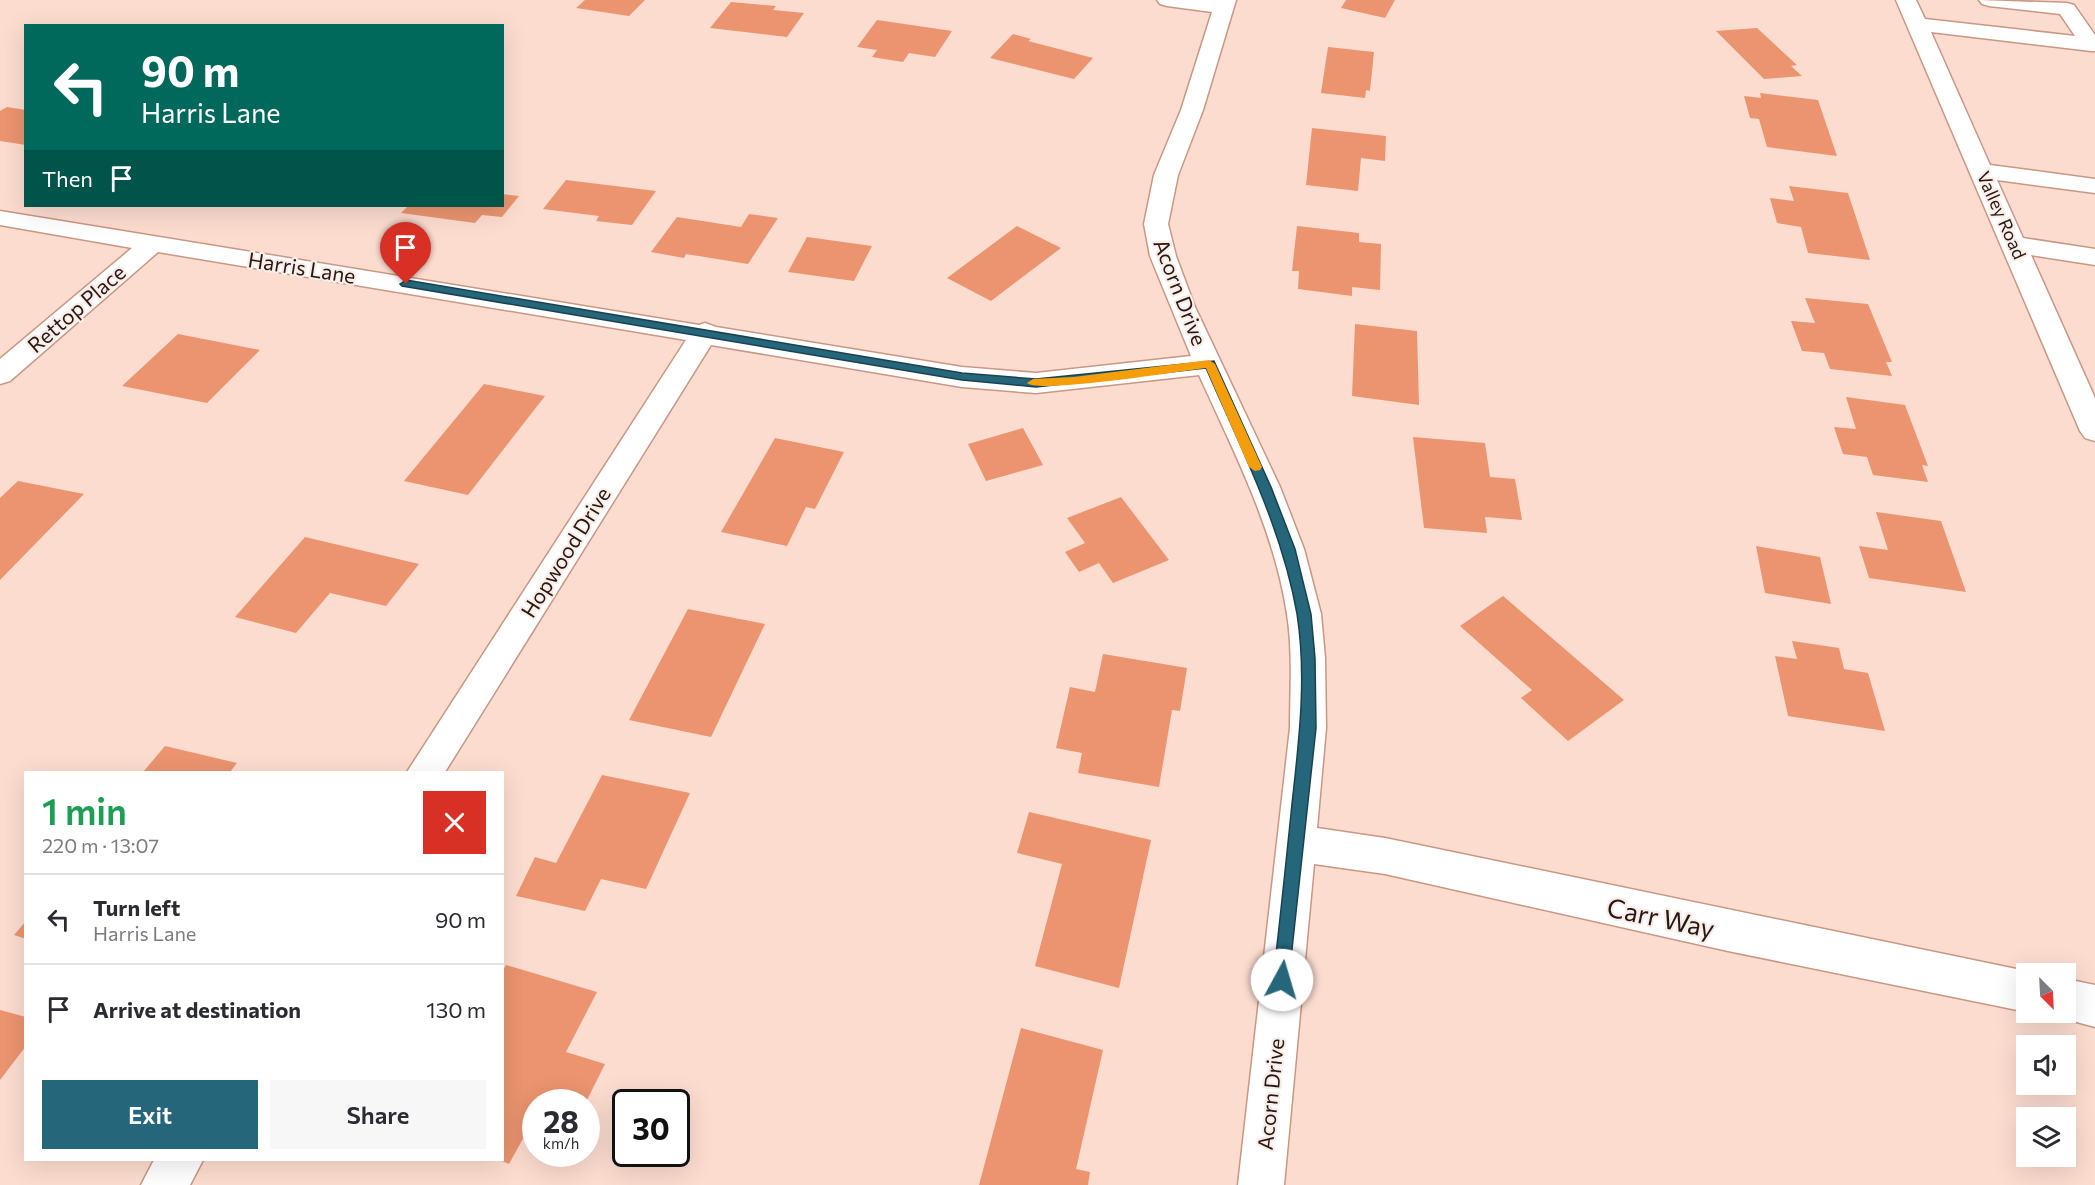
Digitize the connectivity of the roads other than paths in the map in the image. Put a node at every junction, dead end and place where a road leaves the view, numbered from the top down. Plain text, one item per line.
1 (1167, 0) edge
2 (1906, 0) edge
3 (1989, 0) edge
4 (1225, 4) edge
5 (1919, 26) junction
6 (2093, 45) edge
7 (1983, 171) junction
8 (2095, 186) edge
9 (0, 218) edge
10 (153, 243) junction
11 (2015, 245) junction
12 (2095, 257) edge
13 (705, 332) junction
14 (1209, 364) junction
15 (0, 374) edge
16 (2095, 431) edge
17 (426, 771) edge
18 (1296, 843) junction
19 (2016, 990) edge
20 (2076, 1002) edge
21 (2095, 1006) edge
22 (179, 1161) edge
23 (164, 1185) edge
24 (1261, 1185) edge

1 - 4 street
2 - 5 street, Valley Road
3 - 6 street
4 - 14 street, Acorn Drive
5 - 6 street
5 - 7 street, Valley Road
7 - 8 street
7 - 11 street, Valley Road
9 - 10 street, Harris Lane
10 - 13 street, Harris Lane
10 - 15 street, Rettop Place
11 - 12 street
11 - 16 street, Valley Road
13 - 14 street, Harris Lane
13 - 17 street, Hopwood Drive
14 - 18 street, Acorn Drive
18 - 19 street, Carr Way
18 - 24 street, Acorn Drive
20 - 21 street
22 - 23 street

